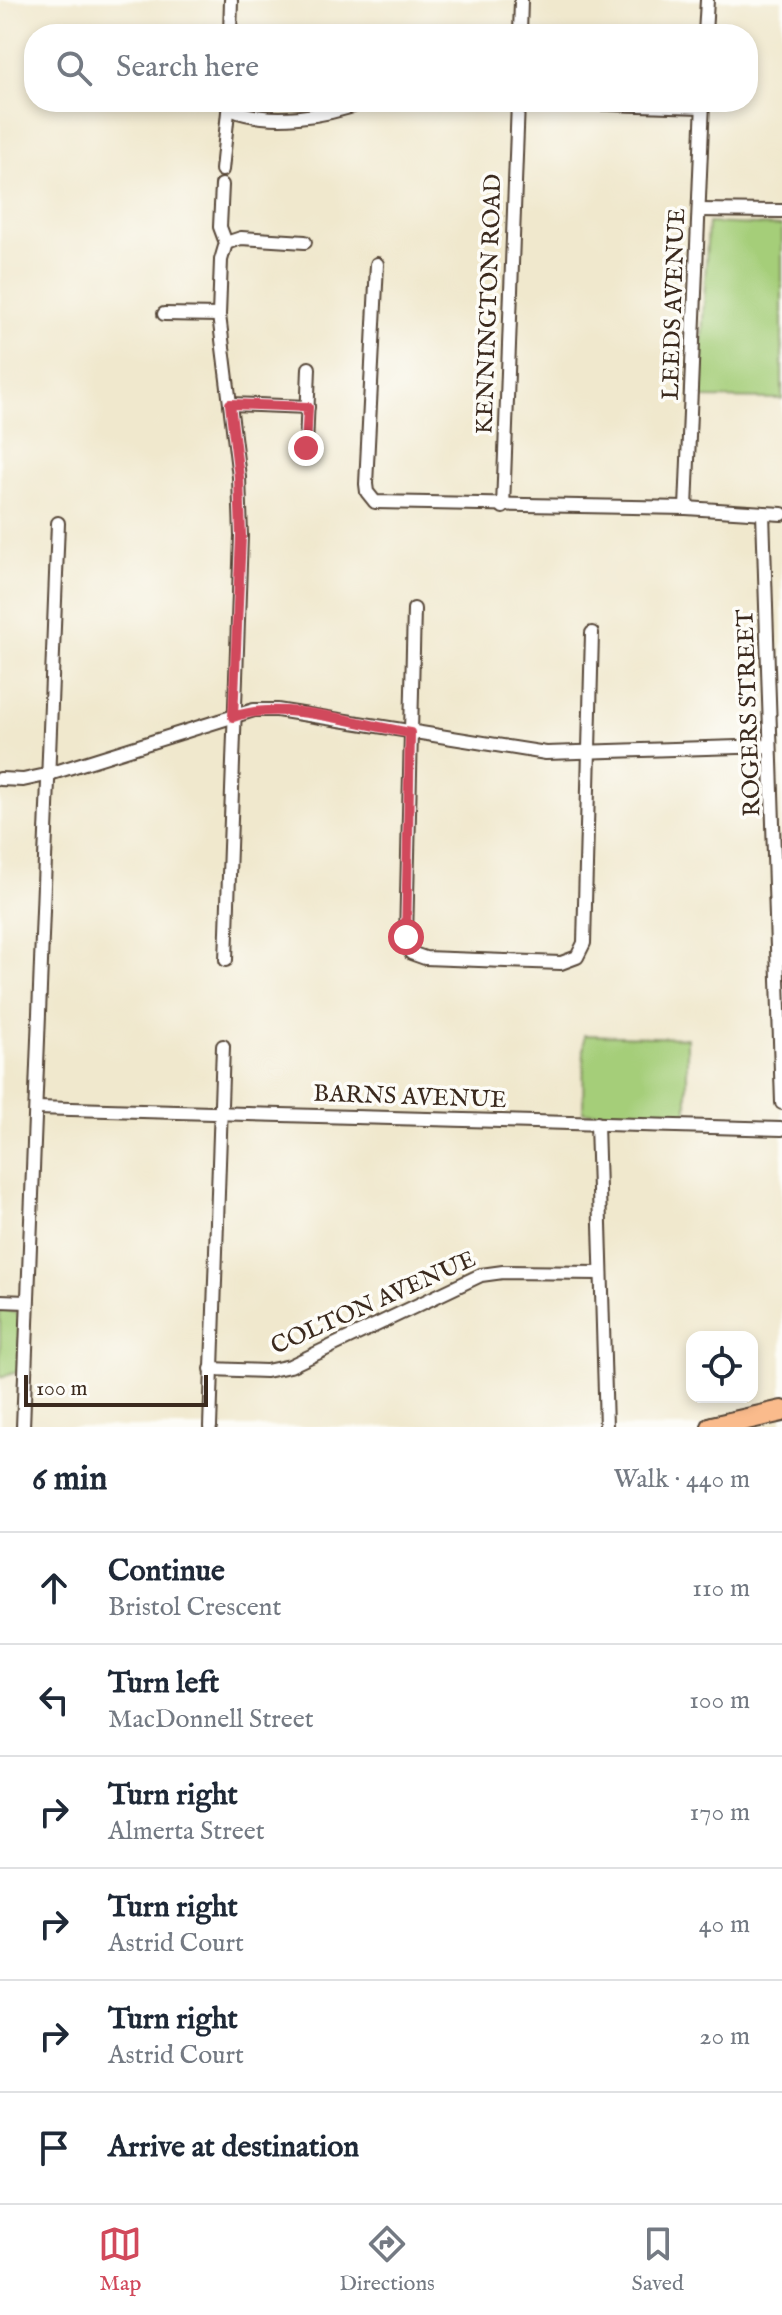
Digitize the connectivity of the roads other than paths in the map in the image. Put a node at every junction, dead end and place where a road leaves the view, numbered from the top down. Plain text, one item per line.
1 (231, 0) edge
2 (521, 0) edge
3 (707, 0) edge
4 (230, 24) edge
5 (520, 24) edge
6 (706, 24) edge
7 (228, 112) edge
8 (238, 112) edge
9 (339, 112) edge
10 (518, 112) edge
11 (702, 112) edge
12 (222, 170) dead end
13 (222, 185) dead end
14 (699, 210) junction
15 (782, 211) edge
16 (305, 242) dead end
17 (226, 243) junction
18 (377, 264) dead end
19 (164, 314) dead end
20 (219, 315) junction
21 (309, 368) dead end
22 (230, 404) junction
23 (308, 407) junction
24 (306, 448) dead end
25 (503, 507) junction
26 (686, 508) junction
27 (763, 513) junction
28 (782, 514) edge
29 (58, 523) dead end
30 (767, 606) junction
31 (782, 607) edge
32 (414, 609) dead end
33 (592, 633) dead end
34 (233, 717) junction
35 (410, 733) junction
36 (770, 746) junction
37 (588, 753) junction
38 (46, 775) junction
39 (0, 779) edge
40 (226, 960) dead end
41 (223, 1046) dead end
42 (782, 1103) edge
43 (36, 1108) junction
44 (222, 1113) junction
45 (597, 1123) junction
46 (782, 1129) edge
47 (599, 1273) junction
48 (0, 1301) edge
49 (27, 1302) junction
50 (211, 1369) junction
51 (782, 1411) edge
52 (23, 1427) edge
53 (210, 1427) edge
54 (606, 1427) edge
55 (712, 1427) edge

1 - 4 street
2 - 5 street
3 - 6 street
7 - 12 street
8 - 9 street
10 - 25 street, KENNINGTON ROAD
11 - 14 street, LEEDS AVENUE
13 - 17 street
14 - 15 street
14 - 26 street, LEEDS AVENUE
16 - 17 street
17 - 20 street
18 - 25 street
19 - 20 street
20 - 22 street
21 - 23 street
22 - 23 street
22 - 34 street
23 - 24 street
25 - 26 street
26 - 27 street
27 - 28 street
27 - 30 street, ROGERS STREET
29 - 38 street
30 - 31 street
30 - 36 street, ROGERS STREET
32 - 35 street
33 - 37 street
34 - 35 street
34 - 38 street
34 - 40 street
35 - 37 street
35 - 37 street
36 - 37 street
36 - 42 street, ROGERS STREET
38 - 39 street
38 - 43 street
41 - 44 street
43 - 44 street, BARNS AVENUE
43 - 49 street
44 - 45 street, BARNS AVENUE
44 - 50 street
45 - 46 street, BARNS AVENUE
45 - 47 street
47 - 50 street, COLTON AVENUE
47 - 54 street
48 - 49 street
49 - 52 street
50 - 53 street
51 - 55 main road

